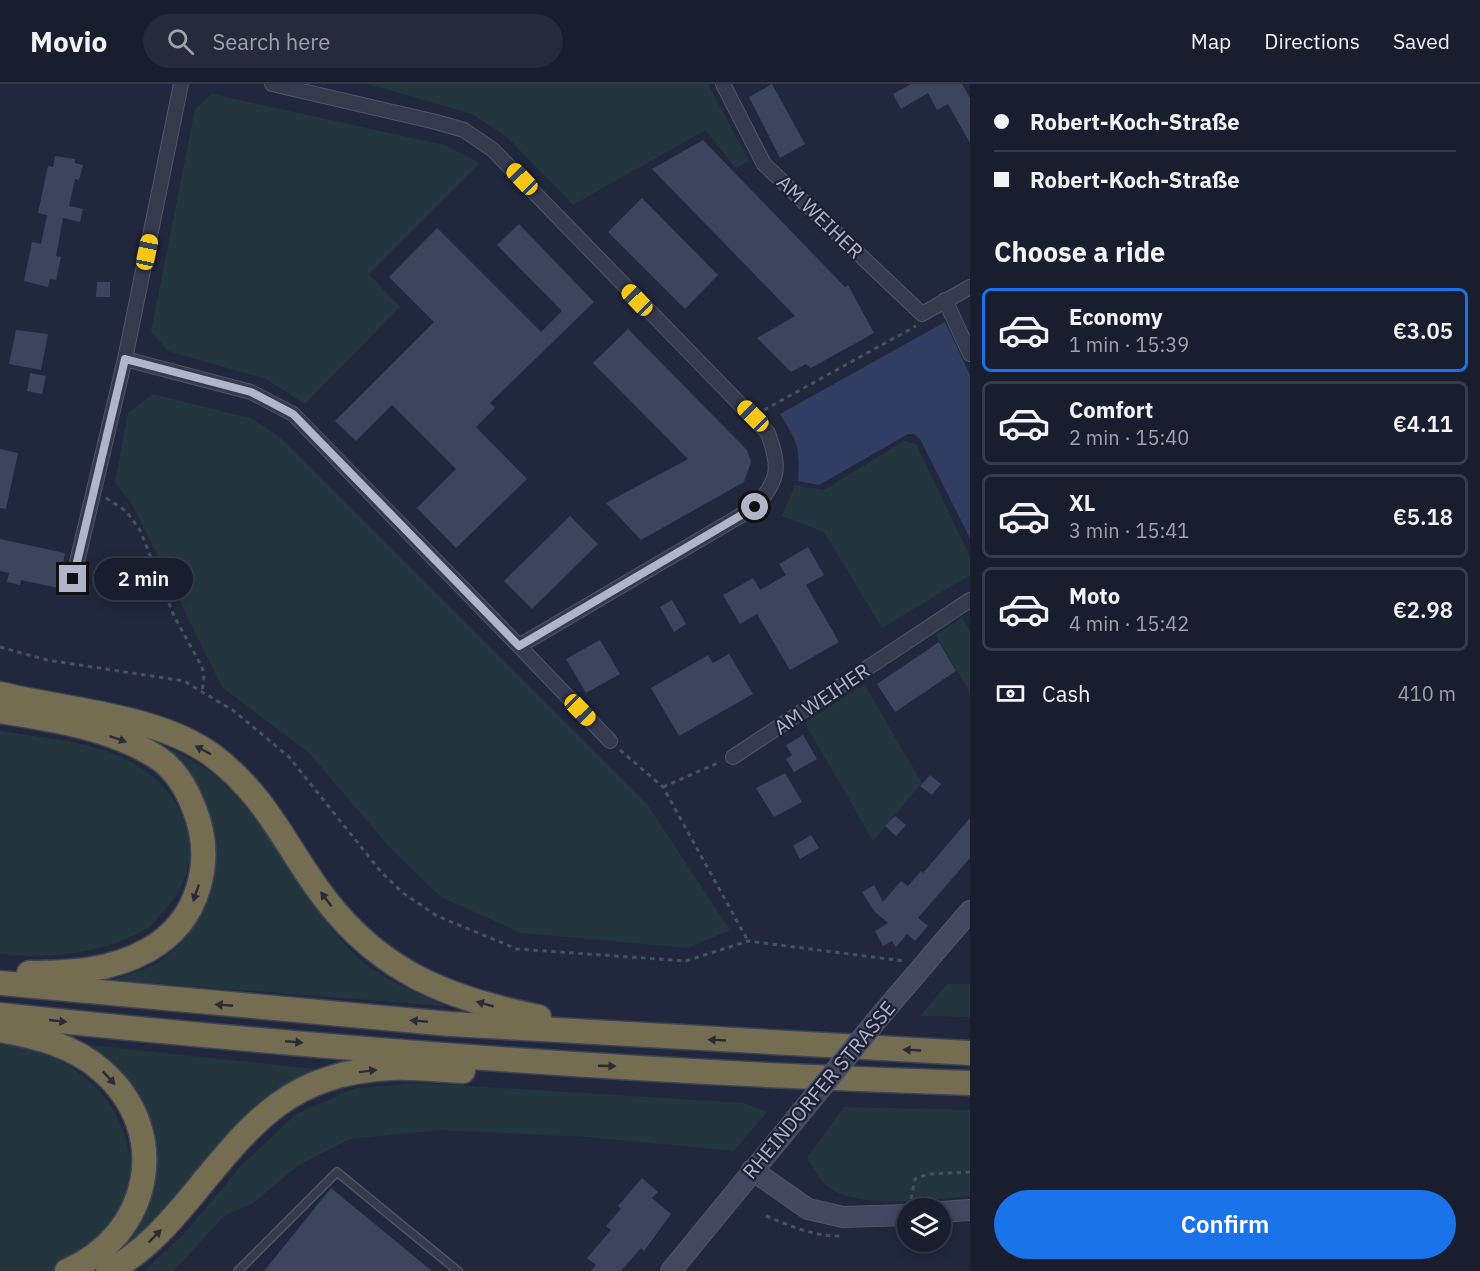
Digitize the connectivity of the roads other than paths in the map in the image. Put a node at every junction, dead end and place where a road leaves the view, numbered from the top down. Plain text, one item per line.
1 (181, 84) edge
2 (272, 84) edge
3 (723, 84) edge
4 (970, 287) edge
5 (945, 300) junction
6 (970, 354) edge
7 (125, 359) junction
8 (73, 579) dead end
9 (970, 600) edge
10 (519, 646) junction
11 (0, 694) edge
12 (0, 711) edge
13 (610, 741) road end
14 (733, 757) road end
15 (970, 911) edge
16 (0, 970) edge
17 (0, 983) edge
18 (0, 1015) edge
19 (0, 1030) edge
20 (624, 1035) junction
21 (970, 1053) edge
22 (549, 1063) junction
23 (970, 1083) edge
24 (752, 1170) junction
25 (970, 1210) edge
26 (951, 1211) edge
27 (897, 1215) edge
28 (67, 1271) edge
29 (108, 1271) edge
30 (237, 1271) edge
31 (458, 1271) edge
32 (670, 1271) edge

1 - 7 street
2 - 10 street
3 - 5 street, AM WEIHER
4 - 5 street
5 - 6 street
7 - 8 street
7 - 10 street
9 - 14 street, AM WEIHER
10 - 13 street
20 -> 11 highway
12 -> 16 highway
15 - 24 main road, RHEINDORFER STRASSE, bridge
20 -> 17 highway
18 -> 22 highway
19 -> 28 highway
21 -> 20 highway
22 -> 23 highway
29 -> 22 highway
24 - 27 main road
24 - 32 main road, RHEINDORFER STRASSE
25 - 26 main road
30 - 31 lane

